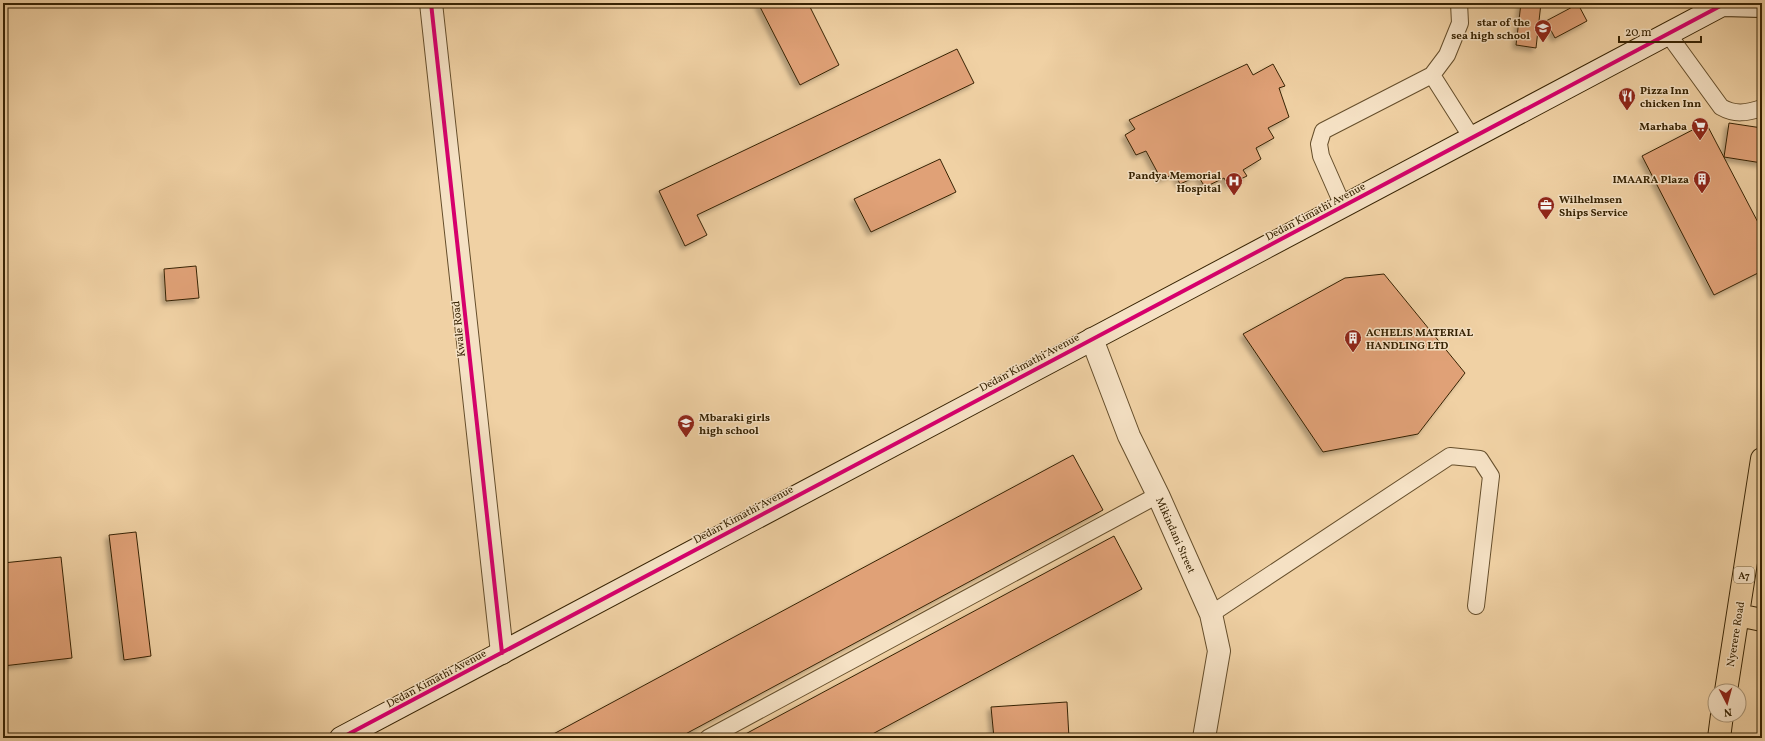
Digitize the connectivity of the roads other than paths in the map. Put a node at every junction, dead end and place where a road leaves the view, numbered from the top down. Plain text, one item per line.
1 (431, 3) edge
2 (1459, 3) edge
3 (1724, 4) edge
4 (1762, 6) edge
5 (1668, 34) junction
6 (1432, 75) junction
7 (1762, 108) edge
8 (1472, 138) junction
9 (1342, 206) junction
10 (1092, 339) junction
11 (1762, 459) edge
12 (1158, 495) junction
13 (1756, 543) edge
14 (1476, 606) dead end
15 (1211, 614) junction
16 (1738, 615) junction
17 (1762, 620) edge
18 (502, 653) junction
19 (1727, 683) edge
20 (1721, 723) edge
21 (341, 738) edge
22 (708, 738) edge
23 (1204, 738) edge
24 (1719, 738) edge

1 - 18 street, Kwale Road
2 - 6 lane
3 - 4 street, Dedan Kimathi Avenue
3 - 5 street, Dedan Kimathi Avenue
5 - 7 lane
5 - 8 street, Dedan Kimathi Avenue
6 - 8 lane
6 - 9 lane
8 - 9 street, Dedan Kimathi Avenue
9 - 10 street, Dedan Kimathi Avenue
10 - 12 street, Mikindani Street
10 - 18 street, Dedan Kimathi Avenue
11 - 13 highway, Nyerere Road / A7
12 - 15 street, Mikindani Street
12 - 22 lane
13 - 16 highway, Nyerere Road / A7
14 - 15 lane
15 - 23 street, Mikindani Street
16 - 17 highway
16 - 19 highway, Nyerere Road / A7
18 - 21 street, Dedan Kimathi Avenue
20 - 24 highway

